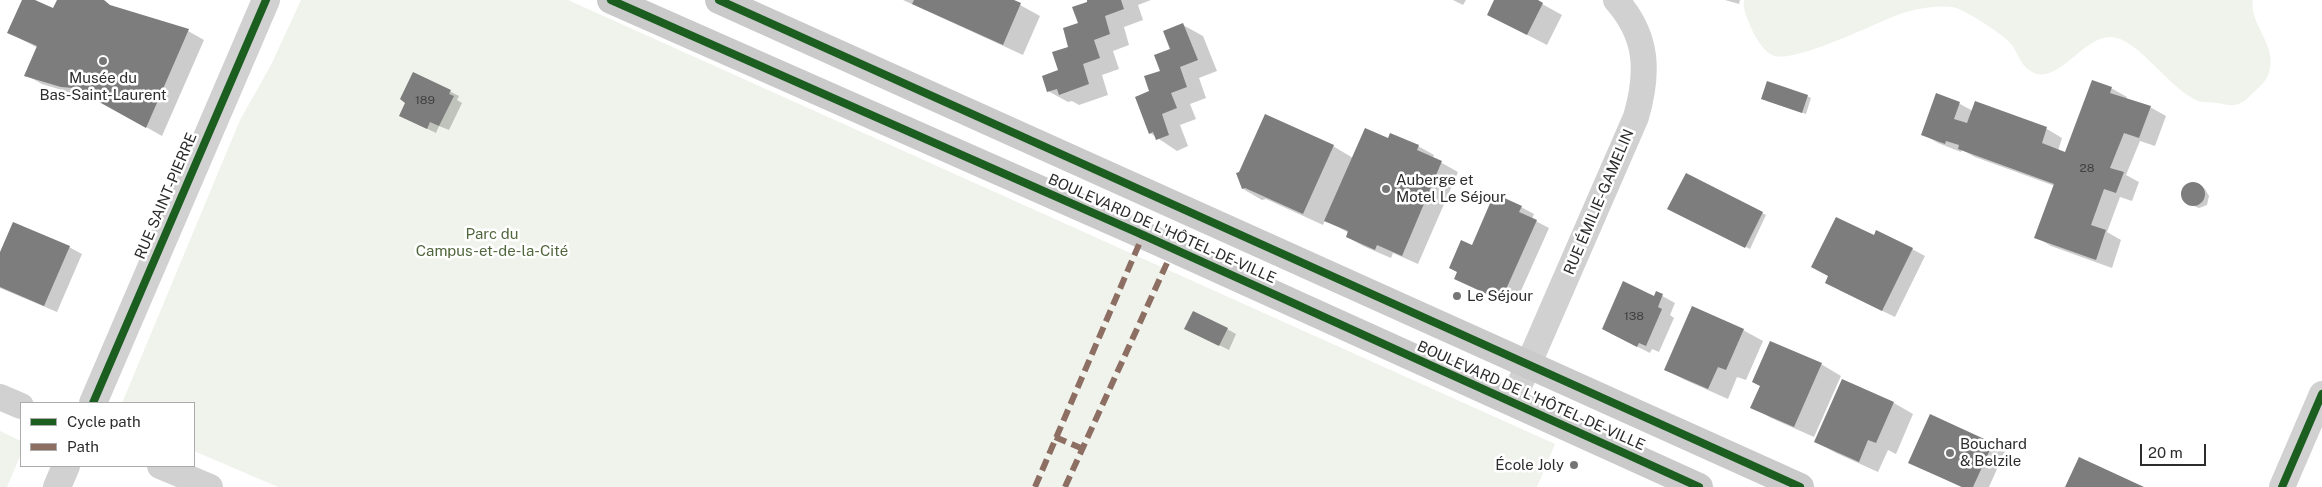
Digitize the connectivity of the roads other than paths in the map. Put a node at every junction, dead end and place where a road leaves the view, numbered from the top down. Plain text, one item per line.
1 (266, 0) edge
2 (612, 0) edge
3 (720, 0) edge
4 (1616, 0) edge
5 (1529, 365) junction
6 (2322, 394) edge
7 (0, 397) edge
8 (93, 402) edge
9 (1512, 402) junction
10 (20, 406) edge
11 (66, 467) edge
12 (162, 467) edge
13 (57, 487) edge
14 (210, 487) edge
15 (1699, 487) edge
16 (1800, 487) edge
17 (2282, 487) edge

1 - 8 street, RUE SAINT-PIERRE
2 - 9 main road, BOULEVARD DE L'HÔTEL-DE-VILLE
3 - 5 main road, BOULEVARD DE L'HÔTEL-DE-VILLE
4 - 5 street, RUE ÉMILIE-GAMELIN
5 - 9 street, RUE ÉMILIE-GAMELIN
5 - 16 main road, BOULEVARD DE L'HÔTEL-DE-VILLE
6 - 17 street
7 - 10 street
9 - 15 main road, BOULEVARD DE L'HÔTEL-DE-VILLE
11 - 13 street
12 - 14 street

